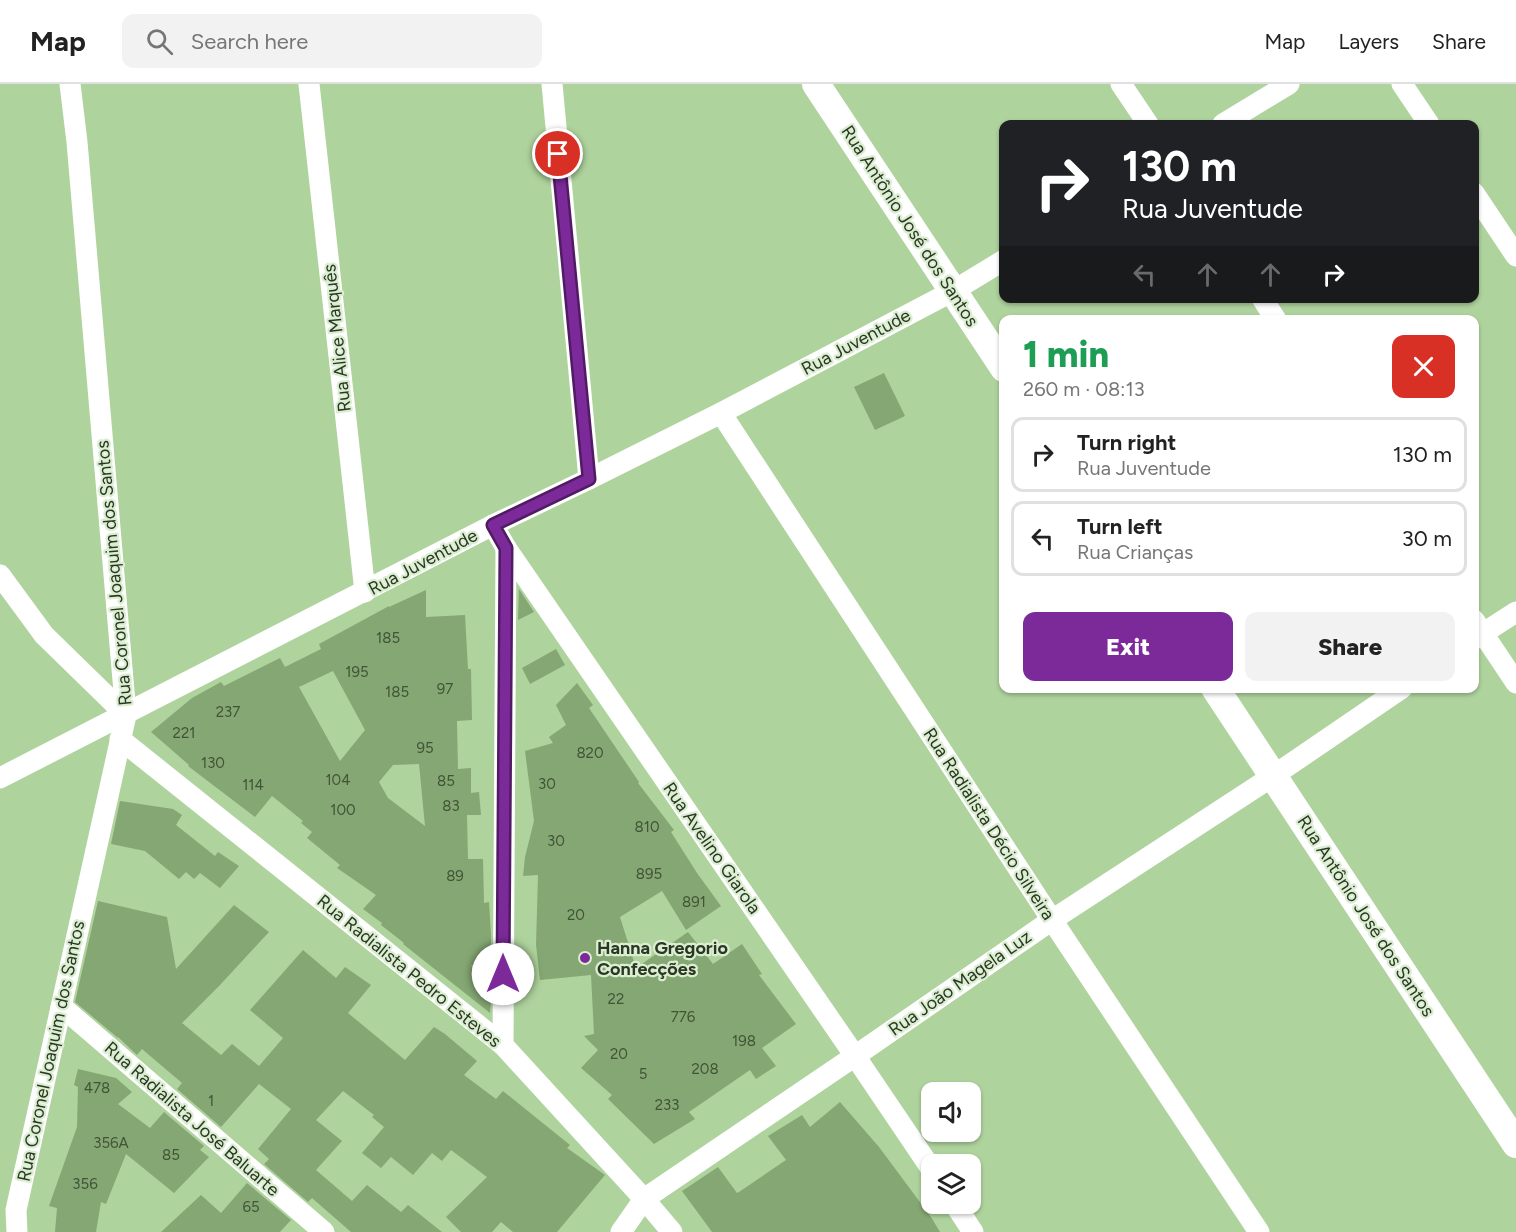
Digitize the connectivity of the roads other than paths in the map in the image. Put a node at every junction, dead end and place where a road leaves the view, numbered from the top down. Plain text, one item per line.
1 (70, 84) edge
2 (309, 84) edge
3 (552, 84) edge
4 (816, 84) edge
5 (1121, 84) edge
6 (1289, 84) edge
7 (1402, 84) edge
8 (1145, 120) edge
9 (1230, 120) edge
10 (1426, 120) edge
11 (1479, 200) edge
12 (1516, 256) edge
13 (999, 263) edge
14 (953, 291) junction
15 (999, 360) edge
16 (721, 413) junction
17 (589, 479) junction
18 (493, 525) junction
19 (506, 548) junction
20 (0, 575) edge
21 (365, 592) junction
22 (1516, 612) edge
23 (1479, 630) edge
24 (1479, 634) edge
25 (1516, 683) edge
26 (1218, 693) edge
27 (1395, 693) edge
28 (126, 715) junction
29 (120, 739) junction
30 (1273, 776) junction
31 (0, 778) edge
32 (1052, 920) junction
33 (61, 1006) junction
34 (503, 1046) junction
35 (855, 1056) junction
36 (1516, 1144) edge
37 (921, 1154) edge
38 (644, 1199) junction
39 (962, 1214) edge
40 (17, 1232) edge
41 (324, 1232) edge
42 (621, 1232) edge
43 (672, 1232) edge
44 (974, 1232) edge
45 (1259, 1232) edge

1 - 28 street, Rua Coronel Joaquim dos Santos
2 - 21 street, Rua Alice Marquês
3 - 17 street
4 - 14 street, Rua Antônio José dos Santos
5 - 8 street
6 - 9 street
7 - 10 street
11 - 12 street
13 - 14 street, Rua Juventude
14 - 15 street, Rua Antônio José dos Santos
14 - 16 street, Rua Juventude
16 - 17 street, Rua Juventude
16 - 32 street, Rua Radialista Décio Silveira
17 - 18 street, Rua Juventude
18 - 19 street, Rua Avelino Giarola
18 - 21 street, Rua Juventude
19 - 34 street
19 - 35 street, Rua Avelino Giarola
20 - 28 street
21 - 28 street, Rua Juventude
22 - 23 street
24 - 25 street
26 - 30 street, Rua Antônio José dos Santos
27 - 30 street, Rua João Magela Luz
28 - 29 street, Rua Coronel Joaquim dos Santos
28 - 31 street, Rua Juventude
29 - 33 street, Rua Coronel Joaquim dos Santos
29 - 34 street, Rua Radialista Pedro Esteves
30 - 32 street, Rua João Magela Luz
30 - 36 street, Rua Antônio José dos Santos
32 - 35 street, Rua João Magela Luz
32 - 45 street, Rua Radialista Décio Silveira
33 - 40 street, Rua Coronel Joaquim dos Santos
33 - 41 street, Rua Radialista José Baluarte
34 - 38 street, Rua Radialista Pedro Esteves
35 - 37 street, Rua Avelino Giarola
35 - 38 street, Rua João Magela Luz
38 - 42 street, Rua João Magela Luz
38 - 43 street, Rua Radialista Pedro Esteves
39 - 44 street

